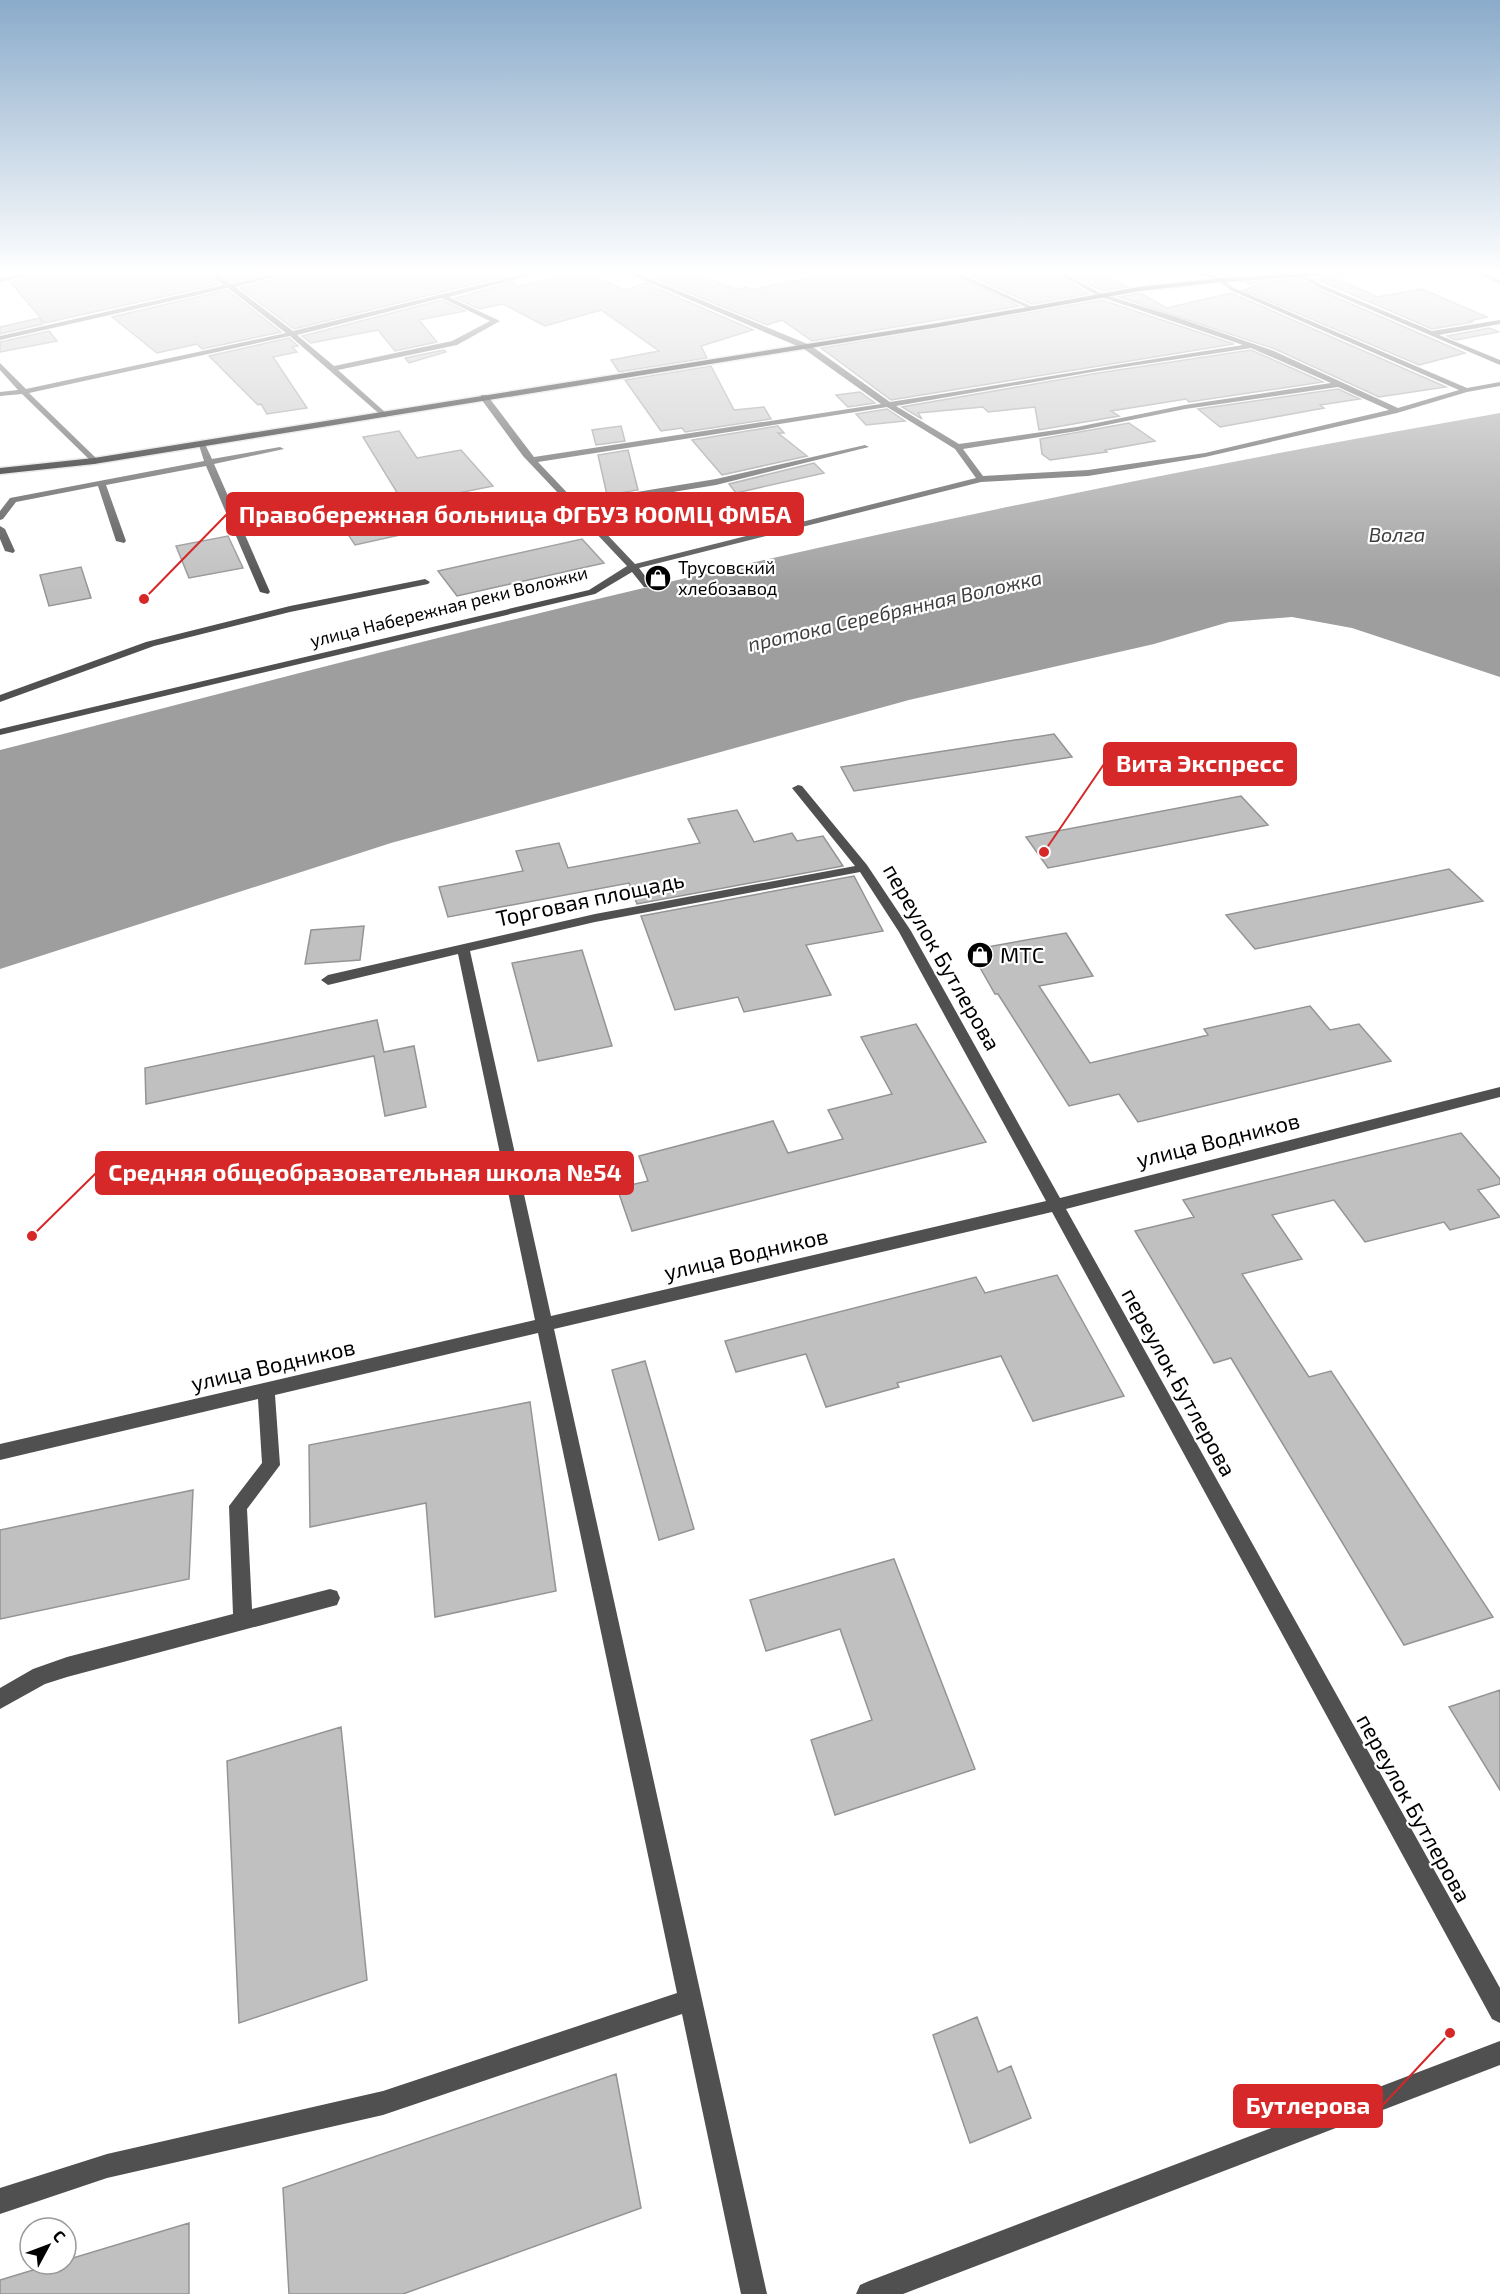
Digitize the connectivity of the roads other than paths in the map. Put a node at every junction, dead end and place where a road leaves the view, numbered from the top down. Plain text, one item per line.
1 (11, 378) edge
2 (91, 378) edge
3 (342, 378) edge
4 (606, 378) edge
5 (851, 378) edge
6 (1050, 378) edge
7 (1328, 378) edge
8 (1438, 378) edge
9 (1342, 384) junction
10 (1500, 384) edge
11 (1466, 390) junction
12 (23, 393) junction
13 (0, 394) edge
14 (484, 397) junction
15 (887, 404) junction
16 (1397, 411) junction
17 (383, 415) junction
18 (201, 444) junction
19 (866, 447) dead end
20 (958, 447) junction
21 (280, 448) dead end
22 (531, 460) junction
23 (94, 461) junction
24 (210, 462) junction
25 (0, 471) edge
26 (981, 479) junction
27 (101, 483) junction
28 (574, 505) junction
29 (0, 517) edge
30 (0, 529) edge
31 (121, 541) dead end
32 (10, 551) dead end
33 (633, 567) junction
34 (425, 582) dead end
35 (647, 585) dead end
36 (265, 592) dead end
37 (0, 699) edge
38 (0, 732) edge
39 (798, 788) dead end
40 (863, 868) junction
41 (463, 947) junction
42 (328, 980) dead end
43 (1500, 1092) edge
44 (1056, 1205) junction
45 (544, 1324) junction
46 (266, 1390) junction
47 (0, 1452) edge
48 (330, 1598) dead end
49 (243, 1621) junction
50 (0, 1699) edge
51 (690, 2000) junction
52 (1500, 2011) edge
53 (1500, 2053) edge
54 (0, 2201) edge
55 (754, 2294) edge
56 (869, 2294) edge

1 - 12 street
2 - 12 street
3 - 17 street
4 - 14 main road
5 - 15 street
6 - 15 street
7 - 9 street
8 - 11 street
9 - 16 street
9 - 20 street
10 - 11 street, улица Набережная реки Воложки
11 - 16 street, улица Набережная реки Воложки
12 - 13 street
12 - 23 street
14 - 17 main road
14 - 22 street
15 - 20 street
15 - 22 street
16 - 26 street, улица Набережная реки Воложки
17 - 18 main road
18 - 23 main road
18 - 24 street
19 - 28 street
20 - 26 street
21 - 24 street
22 - 28 street
23 - 25 main road
24 - 27 street
24 - 36 street
26 - 33 street, улица Набережная реки Воложки
27 - 29 street
27 - 31 street
28 - 33 street
30 - 32 street
33 - 35 street
33 - 38 street, улица Набережная реки Воложки
34 - 37 street
39 - 40 street, переулок Бутлерова
40 - 41 street, Торговая площадь
40 - 44 street, переулок Бутлерова
41 - 42 street, Торговая площадь
41 - 45 street
43 - 44 street, улица Водников
44 - 45 street, улица Водников
44 - 52 street, переулок Бутлерова
45 - 46 street, улица Водников
45 - 51 street
46 - 47 street, улица Водников
46 - 49 street
48 - 49 street
49 - 50 street
51 - 54 street
51 - 55 street
53 - 56 street

